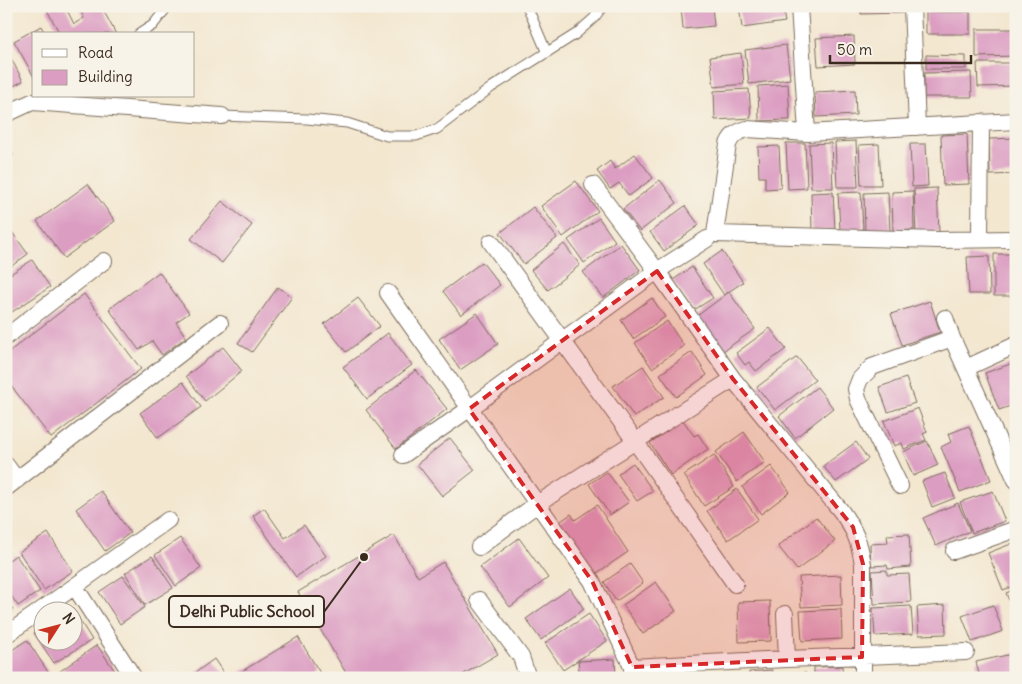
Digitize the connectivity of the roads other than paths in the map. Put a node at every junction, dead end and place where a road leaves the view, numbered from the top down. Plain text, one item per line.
1 (168, 6) edge
2 (527, 6) edge
3 (603, 6) edge
4 (799, 6) edge
5 (912, 6) edge
6 (142, 32) edge
7 (547, 53) junction
8 (37, 99) edge
9 (6, 114) edge
10 (222, 116) joint
11 (1016, 121) edge
12 (981, 122) junction
13 (917, 127) junction
14 (807, 134) junction
15 (594, 184) dead end
16 (711, 237) junction
17 (980, 239) junction
18 (1016, 239) edge
19 (491, 242) dead end
20 (104, 261) dead end
21 (657, 271) junction
22 (388, 293) dead end
23 (945, 318) dead end
24 (220, 323) dead end
25 (6, 337) edge
26 (952, 338) junction
27 (563, 340) junction
28 (1016, 345) edge
29 (966, 368) junction
30 (733, 379) junction
31 (469, 409) junction
32 (635, 441) junction
33 (403, 455) dead end
34 (6, 465) edge
35 (1014, 473) edge
36 (12, 484) edge
37 (900, 486) dead end
38 (537, 504) junction
39 (168, 520) dead end
40 (1016, 529) edge
41 (479, 546) dead end
42 (954, 551) dead end
43 (735, 584) dead end
44 (74, 587) junction
45 (479, 600) dead end
46 (785, 614) dead end
47 (6, 635) edge
48 (966, 652) dead end
49 (862, 657) junction
50 (786, 659) junction
51 (632, 672) edge
52 (134, 678) edge
53 (528, 678) edge
54 (863, 678) edge

1 - 6 lane
2 - 7 lane
3 - 7 lane
4 - 14 street
5 - 13 street
7 - 10 lane
8 - 9 street
8 - 10 street
11 - 12 street
12 - 13 street
12 - 17 street
13 - 14 street
14 - 16 street
15 - 21 street
16 - 17 street
16 - 21 street
17 - 18 street
19 - 27 street
20 - 25 street
21 - 27 street
21 - 30 street
22 - 31 street
23 - 26 street
24 - 36 street
26 - 29 street
26 - 37 street
27 - 31 street
27 - 32 street
28 - 29 street
29 - 35 street
30 - 32 street
30 - 49 street
31 - 33 street
31 - 38 street
32 - 38 street
32 - 43 street
34 - 36 street
38 - 41 street
38 - 51 street
39 - 44 street
40 - 42 street
44 - 47 street
44 - 52 street
45 - 53 street
46 - 50 street
48 - 49 street
49 - 50 street
49 - 54 street
50 - 51 street

